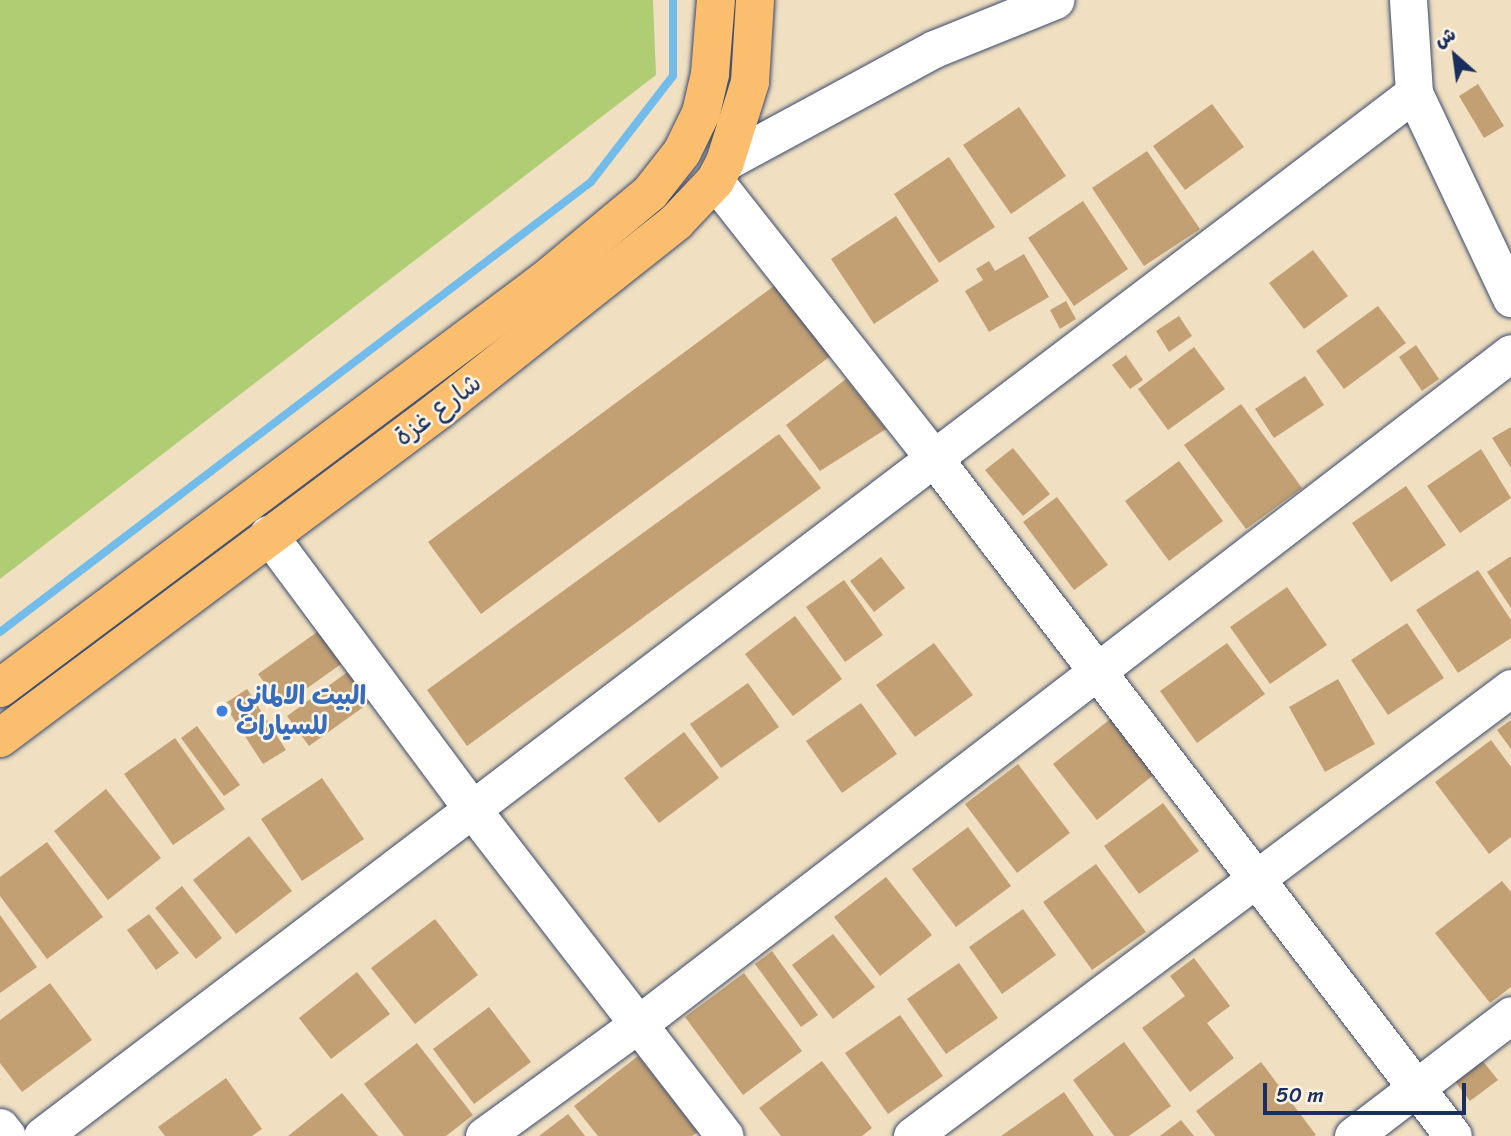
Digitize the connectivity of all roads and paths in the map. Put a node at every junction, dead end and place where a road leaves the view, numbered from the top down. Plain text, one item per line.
1 (716, 0) edge
2 (755, 0) edge
3 (1055, 0) edge
4 (1408, 0) edge
5 (1414, 93) junction
6 (720, 172) junction
7 (1511, 298) edge
8 (1511, 353) edge
9 (933, 457) junction
10 (268, 534) junction
11 (1098, 671) junction
12 (4, 678) edge
13 (1511, 688) edge
14 (36, 711) junction
15 (0, 738) edge
16 (472, 809) junction
17 (1256, 877) junction
18 (1511, 1015) edge
19 (641, 1022) junction
20 (1413, 1088) junction
21 (0, 1128) edge
22 (7, 1136) edge
23 (42, 1136) edge
24 (484, 1136) edge
25 (725, 1136) edge
26 (912, 1136) edge
27 (1353, 1136) edge
28 (1453, 1136) edge

1 - 12 main road, شارع غزة
2 - 6 main road, شارع غزة
3 - 6 street
4 - 5 street
5 - 7 street
5 - 9 street
6 - 9 street
6 - 10 main road, شارع غزة
8 - 11 street
9 - 11 street
9 - 16 street
10 - 14 main road, شارع غزة
10 - 16 street
11 - 17 street
11 - 19 street
12 - 14 street
13 - 17 street
14 - 15 main road, شارع غزة
16 - 19 street
16 - 23 street
17 - 20 street
17 - 26 street
18 - 20 street
19 - 24 street
19 - 25 street
20 - 27 street
20 - 28 street
21 - 22 street

